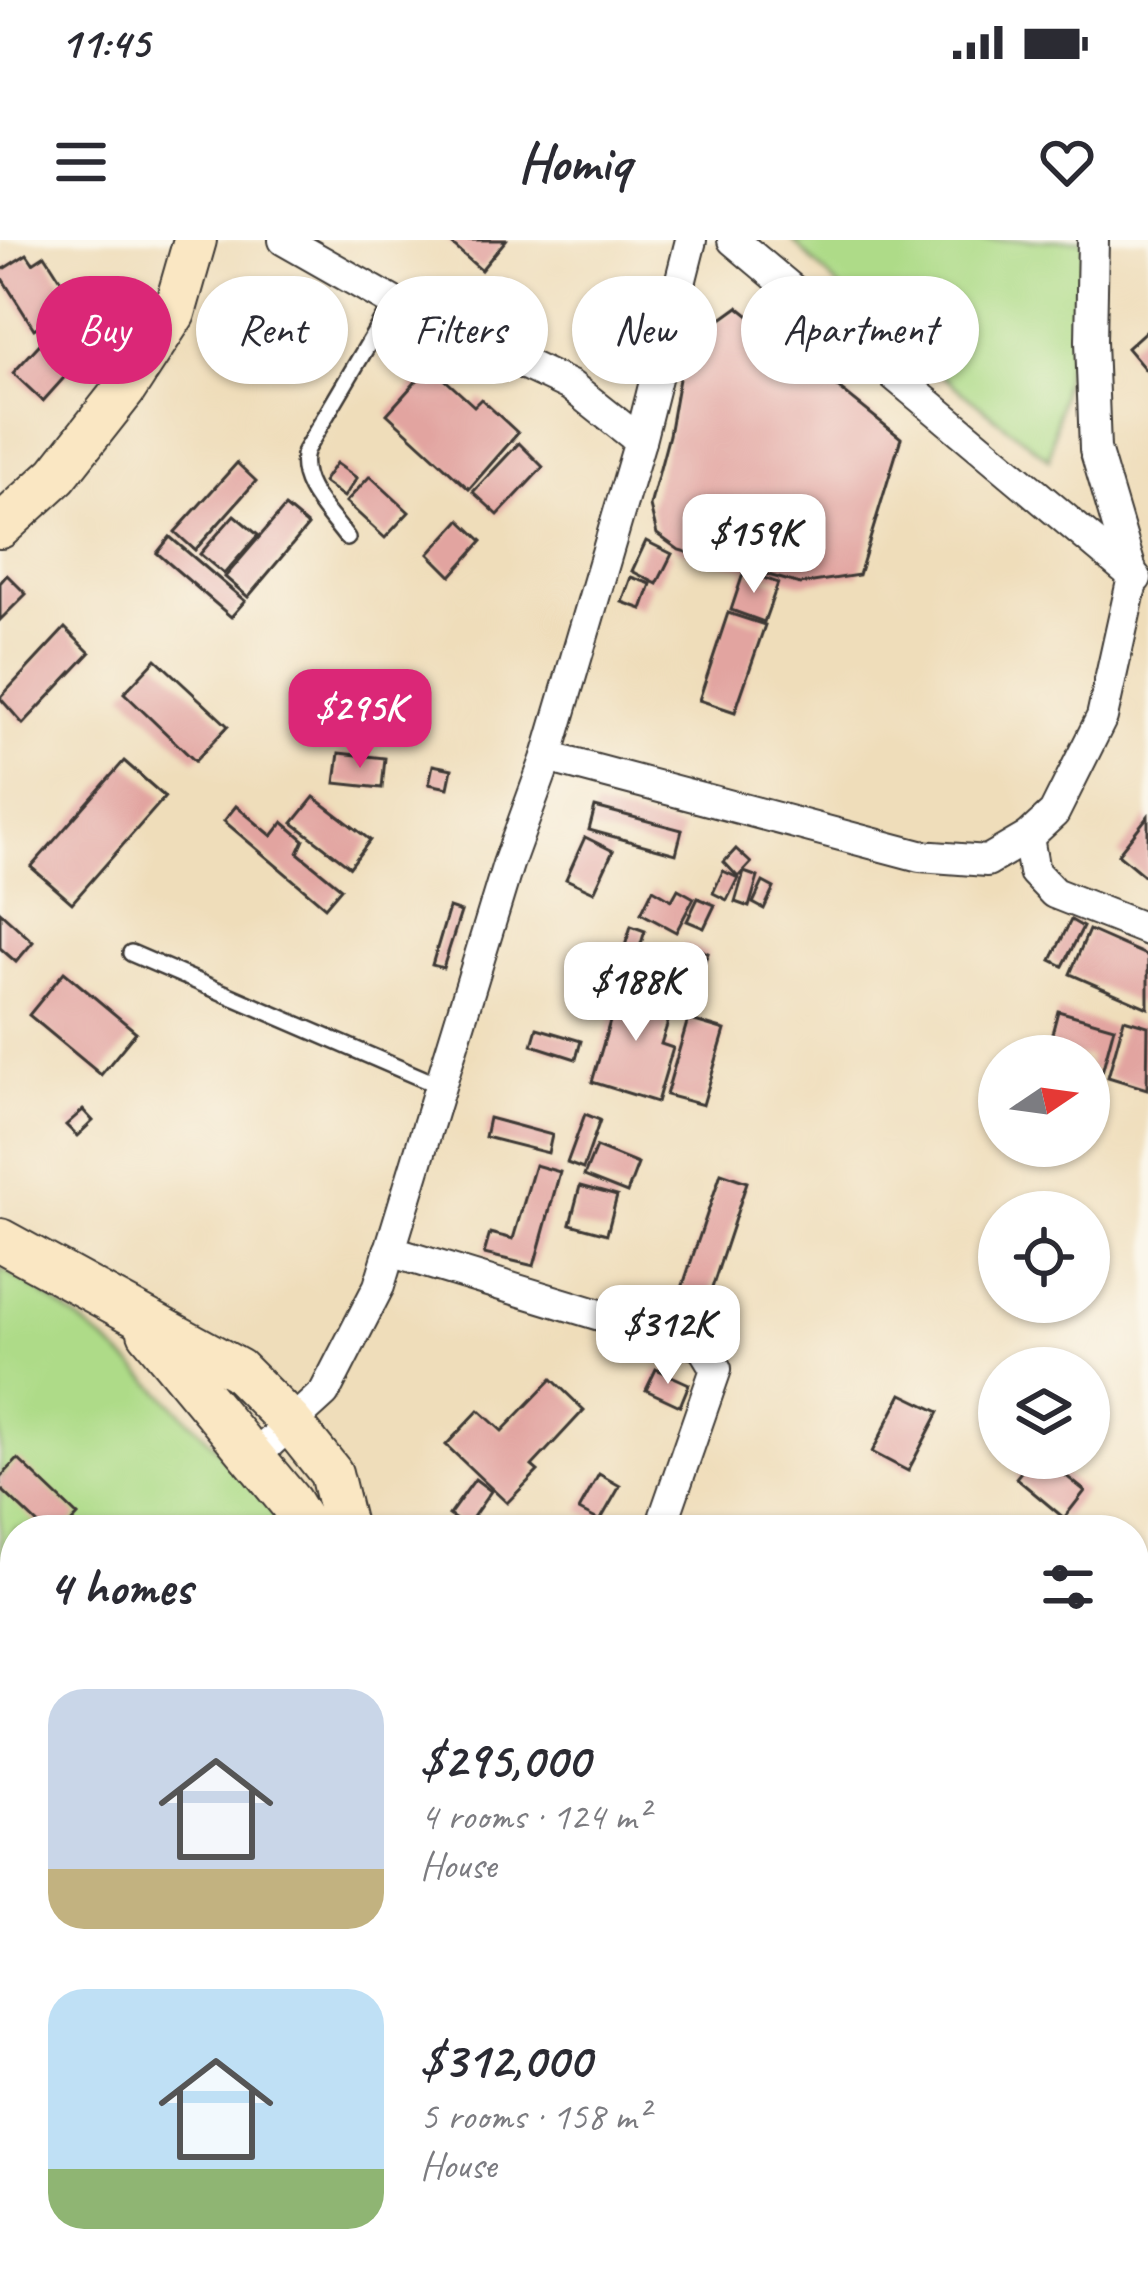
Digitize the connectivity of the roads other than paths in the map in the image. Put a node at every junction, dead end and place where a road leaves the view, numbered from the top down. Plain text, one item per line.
1 (196, 240) edge
2 (284, 240) edge
3 (691, 240) edge
4 (733, 240) edge
5 (1093, 240) edge
6 (372, 291) edge
7 (372, 336) edge
8 (548, 375) edge
9 (640, 441) junction
10 (0, 527) edge
11 (347, 538) dead end
12 (1141, 578) edge
13 (547, 757) junction
14 (1028, 837) junction
15 (1148, 930) edge
16 (131, 953) dead end
17 (440, 1086) junction
18 (0, 1240) edge
19 (389, 1251) junction
20 (129, 1308) junction
21 (291, 1423) junction
22 (254, 1457) junction
23 (296, 1515) edge
24 (341, 1515) edge
25 (665, 1515) edge

1 - 10 main road
2 - 6 street
3 - 9 street
4 - 12 street
5 - 12 street
7 - 11 lane
8 - 9 street
9 - 13 street
12 - 14 street
13 - 14 street
13 - 17 street
14 - 15 street
16 - 17 lane
17 - 19 street
18 - 20 main road
19 - 21 street
19 - 25 street
20 - 21 main road
20 - 22 main road
21 - 22 street
21 - 24 main road
22 - 23 main road

